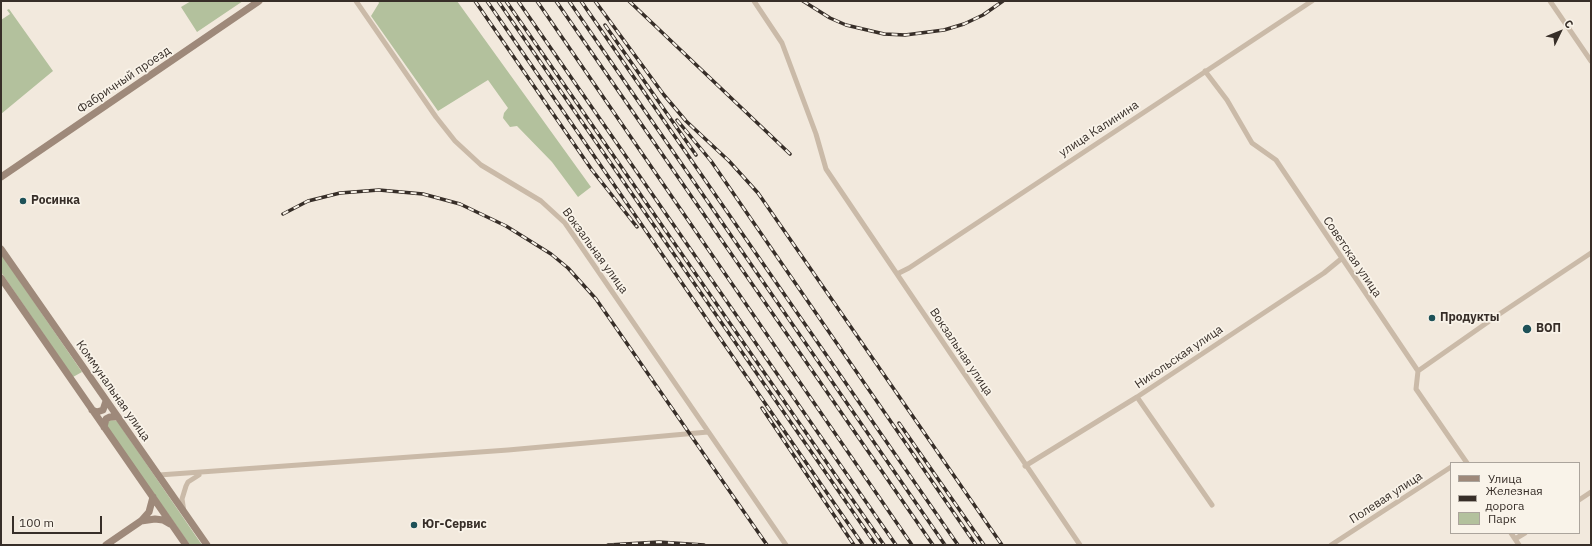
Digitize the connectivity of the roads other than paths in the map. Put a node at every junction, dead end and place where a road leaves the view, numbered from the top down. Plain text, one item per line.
1 (259, 1) edge
2 (356, 1) edge
3 (754, 1) edge
4 (1312, 1) edge
5 (1550, 1) edge
6 (1591, 61) edge
7 (1205, 71) junction
8 (1, 177) edge
9 (1, 249) edge
10 (1591, 253) edge
11 (1341, 259) junction
12 (896, 274) junction
13 (1, 278) edge
14 (1418, 371) junction
15 (1137, 397) junction
16 (106, 401) junction
17 (91, 410) junction
18 (118, 417) junction
19 (104, 427) junction
20 (708, 432) junction
21 (1465, 461) edge
22 (1025, 466) junction
23 (1450, 468) edge
24 (201, 474) junction
25 (159, 475) junction
26 (1591, 492) edge
27 (153, 497) junction
28 (1580, 499) edge
29 (1212, 505) dead end
30 (184, 512) junction
31 (142, 521) junction
32 (172, 525) junction
33 (1512, 534) edge
34 (1523, 534) edge
35 (1515, 539) junction
36 (106, 545) edge
37 (186, 545) edge
38 (207, 545) edge
39 (786, 545) edge
40 (1080, 545) edge
41 (1331, 545) edge
42 (1519, 545) edge

1 - 8 main road, Фабричный проезд
2 - 20 street, Вокзальная улица
3 - 12 street, Вокзальная улица
4 - 7 street, улица Калинина
5 - 6 street
7 - 11 street, Советская улица
7 - 12 street, улица Калинина
9 - 16 main road, Коммунальная улица
10 - 14 street
11 - 14 street, Советская улица
11 - 15 street, Никольская улица
12 - 22 street, Вокзальная улица
13 - 17 main road
14 - 21 street
15 - 22 street, Никольская улица
15 - 29 street
16 - 17 main road
16 - 18 main road, Коммунальная улица
17 - 19 main road
18 - 19 main road
18 - 25 main road, Коммунальная улица
19 - 27 main road
20 - 24 street
20 - 39 street, Вокзальная улица
22 - 40 street, Вокзальная улица
23 - 41 street, Полевая улица
24 - 25 street
24 - 30 street
25 - 30 main road, Коммунальная улица
26 - 28 street
27 - 31 main road
27 - 32 main road
30 - 38 main road, Коммунальная улица
31 - 32 main road
31 - 36 main road
32 - 37 main road
33 - 35 street
34 - 35 street
35 - 42 street

